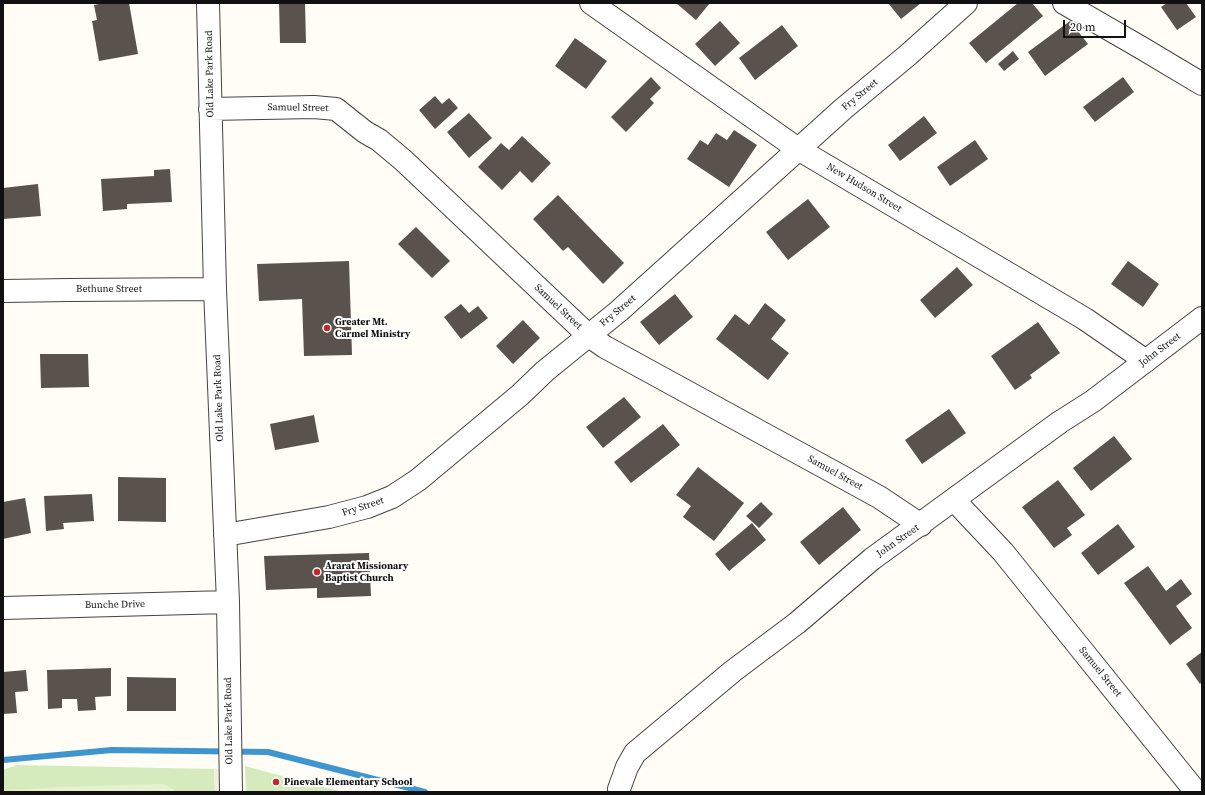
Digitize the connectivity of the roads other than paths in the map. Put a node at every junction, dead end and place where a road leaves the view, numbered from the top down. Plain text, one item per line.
1 (208, 3) edge
2 (591, 3) edge
3 (966, 3) edge
4 (1064, 3) edge
5 (1202, 84) edge
6 (210, 109) junction
7 (798, 149) junction
8 (215, 289) junction
9 (3, 291) edge
10 (1202, 318) edge
11 (589, 336) junction
12 (1146, 361) junction
13 (954, 500) junction
14 (921, 525) junction
15 (225, 535) junction
16 (228, 602) junction
17 (3, 608) edge
18 (619, 789) dead end
19 (231, 792) edge
20 (1196, 792) edge

1 - 6 street, Old Lake Park Road
2 - 7 street, New Hudson Street
3 - 7 street, Fry Street
4 - 5 street
6 - 8 street, Old Lake Park Road
6 - 11 street, Samuel Street
7 - 11 street, Fry Street
7 - 12 street, New Hudson Street
8 - 9 street, Bethune Street
8 - 15 street, Old Lake Park Road
10 - 12 street, John Street
11 - 14 street, Samuel Street
11 - 15 street, Fry Street
12 - 13 street, John Street
13 - 14 street, John Street
13 - 20 street, Samuel Street
14 - 18 street, John Street
15 - 16 street, Old Lake Park Road
16 - 17 street, Bunche Drive
16 - 19 street, Old Lake Park Road

